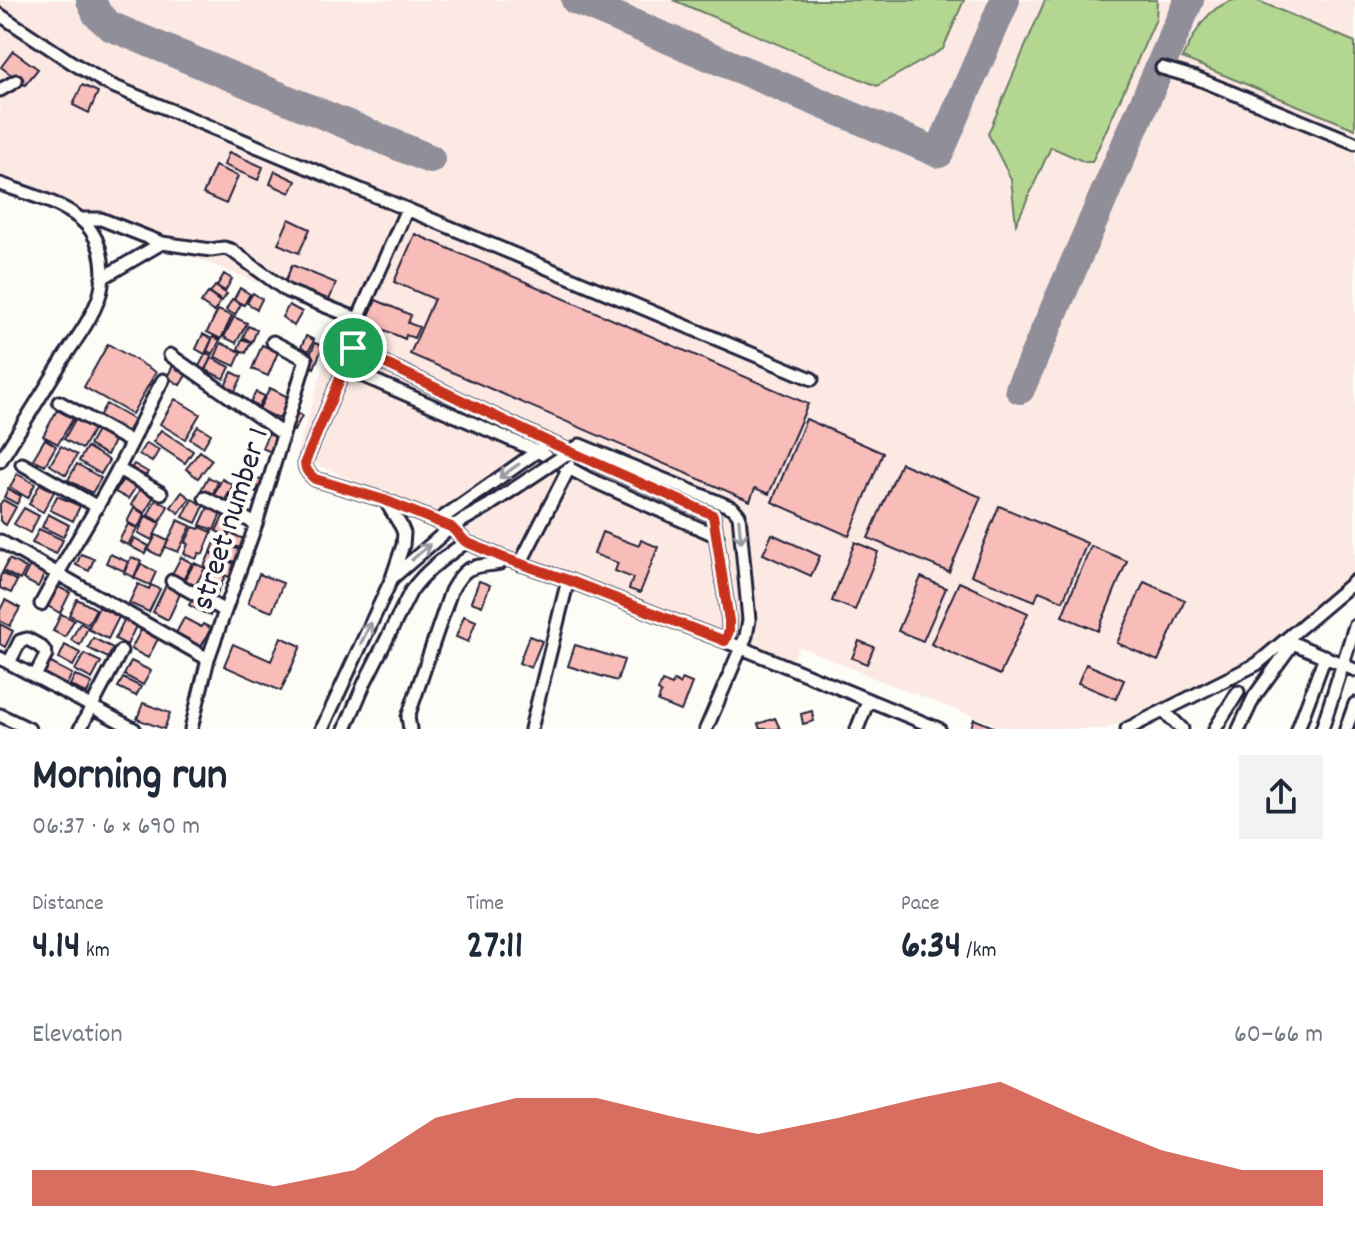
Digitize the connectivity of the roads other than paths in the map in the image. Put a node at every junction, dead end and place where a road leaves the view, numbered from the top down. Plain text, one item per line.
1 (0, 15) edge
2 (1162, 68) dead end
3 (16, 81) dead end
4 (0, 90) edge
5 (1355, 143) edge
6 (0, 184) edge
7 (407, 209) junction
8 (81, 219) junction
9 (162, 243) junction
10 (102, 278) junction
11 (358, 319) junction
12 (273, 342) dead end
13 (353, 348) junction
14 (170, 355) dead end
15 (345, 368) junction
16 (812, 379) dead end
17 (163, 380) dead end
18 (59, 402) dead end
19 (283, 434) junction
20 (131, 442) junction
21 (537, 451) junction
22 (0, 461) edge
23 (22, 464) dead end
24 (569, 468) junction
25 (118, 469) junction
26 (161, 493) dead end
27 (205, 498) dead end
28 (384, 500) junction
29 (96, 506) junction
30 (438, 521) junction
31 (256, 524) junction
32 (451, 527) junction
33 (717, 536) junction
34 (0, 541) edge
35 (466, 542) junction
36 (504, 558) junction
37 (520, 564) junction
38 (57, 573) junction
39 (392, 578) junction
40 (568, 580) junction
41 (172, 581) dead end
42 (1355, 581) edge
43 (383, 597) junction
44 (41, 604) dead end
45 (402, 606) junction
46 (225, 611) junction
47 (1355, 626) edge
48 (1291, 640) junction
49 (725, 641) junction
50 (741, 649) junction
51 (121, 651) dead end
52 (1325, 656) junction
53 (208, 659) junction
54 (5, 660) edge
55 (1342, 664) junction
56 (1355, 670) edge
57 (346, 675) junction
58 (35, 676) junction
59 (365, 682) junction
60 (1238, 692) dead end
61 (868, 701) junction
62 (1355, 704) edge
63 (91, 707) junction
64 (1164, 711) junction
65 (0, 715) edge
66 (29, 729) edge
67 (80, 729) edge
68 (134, 729) edge
69 (191, 729) edge
70 (322, 729) edge
71 (345, 729) edge
72 (410, 729) edge
73 (531, 729) edge
74 (706, 729) edge
75 (857, 729) edge
76 (939, 729) edge
77 (1127, 729) edge
78 (1182, 729) edge
79 (1215, 729) edge
80 (1239, 729) edge
81 (1298, 729) edge
82 (1322, 729) edge
83 (1346, 729) edge

1 - 7 street
2 - 5 street
3 - 4 street
6 - 8 street
7 - 11 street
7 - 16 street
8 - 9 street
8 - 10 street
9 - 10 street
9 - 11 street
10 - 22 street
11 - 13 street
12 - 19 street, street number 1
13 - 15 street
13 - 33 street
14 - 19 street
15 - 21 street
15 - 28 street
17 - 20 street
18 - 20 street
19 - 31 street, street number 1
20 - 25 street
21 - 24 street
21 -> 30 street
23 - 29 street
24 - 33 street
24 - 37 street
25 - 26 street
25 - 29 street
27 - 31 street
28 - 30 street
28 - 39 street
29 - 38 street
30 - 32 street
31 - 46 street, street number 1
32 - 35 street
39 -> 32 street
32 -> 50 street, bridge
33 - 49 street
34 - 38 street
35 - 36 street
35 - 45 street
36 - 37 street
36 - 72 street
37 - 40 street
38 - 44 street
38 - 53 street
39 - 43 street
40 - 49 street
40 - 73 street
41 - 46 street
42 - 48 street
43 - 45 street
57 -> 43 street
45 - 59 street
46 - 53 street, street number 1
47 - 55 street
48 - 52 street
48 - 64 street
48 - 80 street
49 - 50 street
50 - 61 street
50 - 74 street
51 - 63 street
52 - 55 street
52 - 81 street
53 - 69 street, street number 1
54 - 58 street
54 - 58 street
55 - 56 street
55 - 82 street
57 - 59 street
57 - 70 street
58 - 63 street
59 - 71 street
60 - 79 street
61 - 75 street
61 - 76 street
62 - 83 street
63 - 67 street
63 - 68 street
64 - 77 street
64 - 78 street
65 - 66 street

